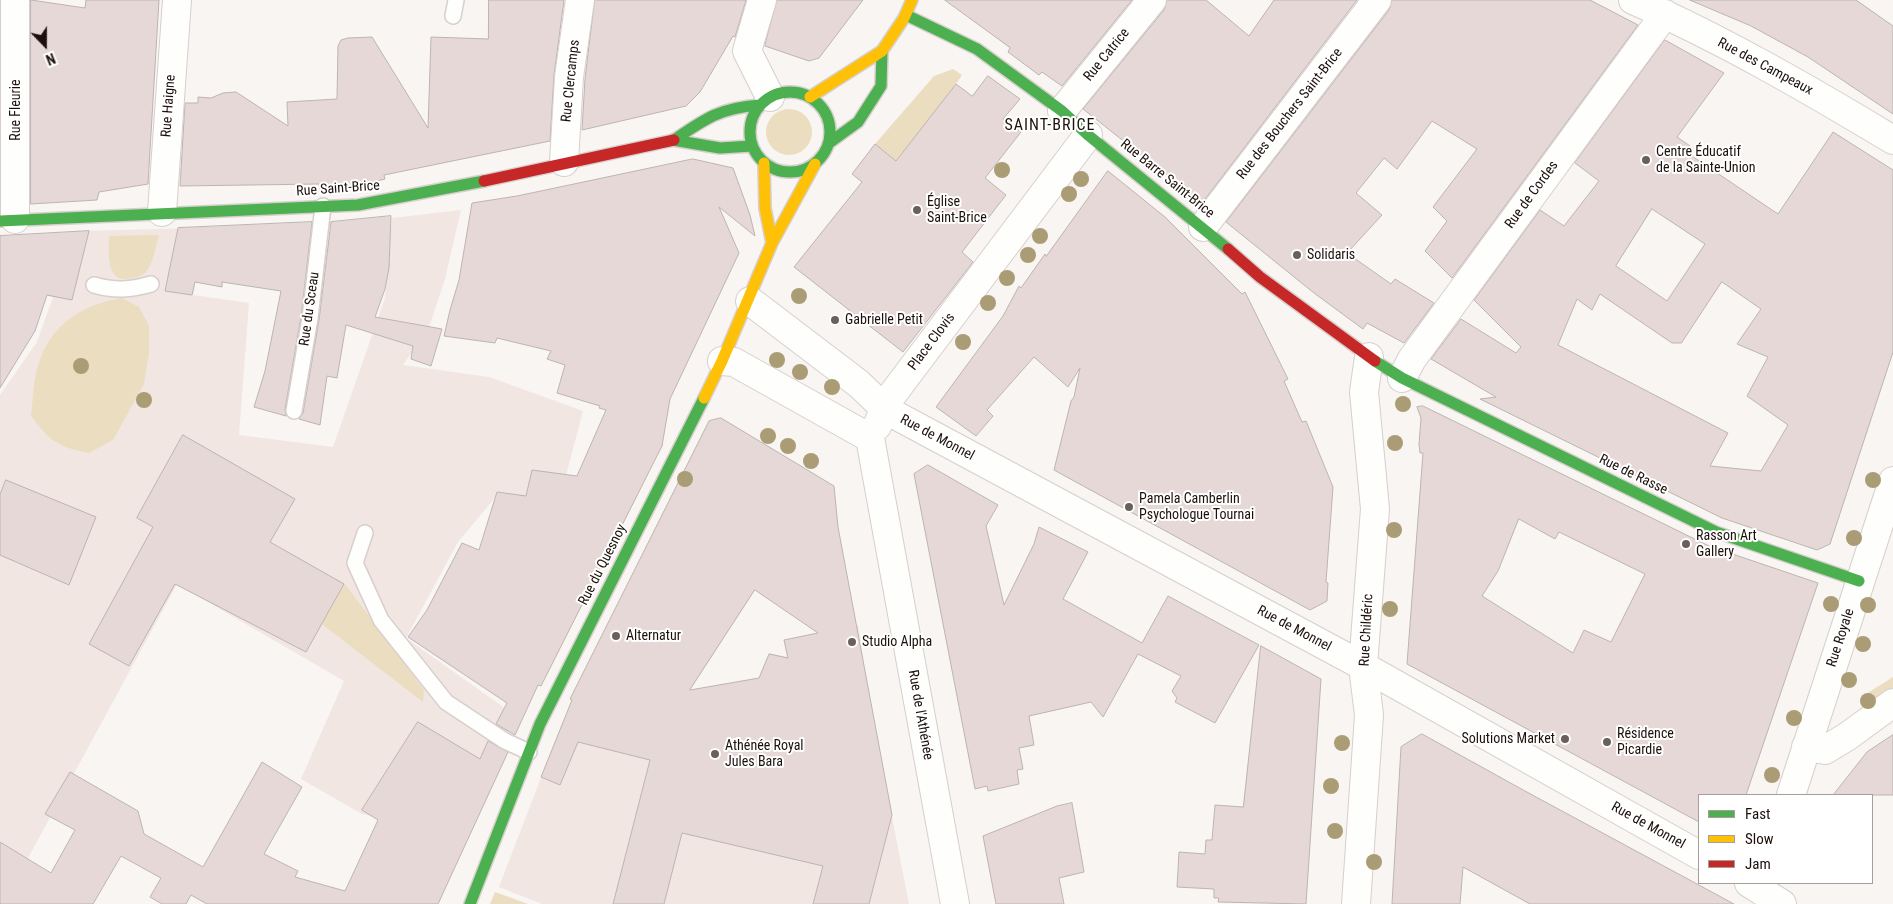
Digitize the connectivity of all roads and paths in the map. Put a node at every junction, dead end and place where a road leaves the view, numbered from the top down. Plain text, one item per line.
1 (15, 0) edge
2 (177, 0) edge
3 (456, 0) edge
4 (580, 0) edge
5 (762, 0) edge
6 (912, 0) edge
7 (1152, 0) edge
8 (1377, 0) edge
9 (1633, 0) edge
10 (1665, 14) junction
11 (906, 15) junction
12 (453, 16) dead end
13 (882, 51) junction
14 (810, 98) junction
15 (765, 101) junction
16 (1062, 111) junction
17 (1088, 135) junction
18 (673, 140) junction
19 (1893, 140) edge
20 (829, 143) junction
21 (752, 146) junction
22 (564, 162) junction
23 (764, 163) junction
24 (814, 164) junction
25 (323, 206) junction
26 (162, 212) junction
27 (8, 220) edge
28 (1203, 227) junction
29 (772, 243) junction
30 (152, 284) dead end
31 (94, 285) dead end
32 (750, 300) junction
33 (1369, 357) junction
34 (722, 361) junction
35 (1402, 378) junction
36 (886, 410) junction
37 (294, 411) dead end
38 (870, 438) junction
39 (1893, 481) edge
40 (365, 533) dead end
41 (1859, 581) junction
42 (1363, 666) junction
43 (1893, 703) edge
44 (1806, 747) junction
45 (529, 752) junction
46 (1791, 794) edge
47 (1698, 854) edge
48 (470, 904) edge
49 (954, 904) edge
50 (1356, 904) edge

1 - 27 street, Rue Fleurie
2 - 26 street, Rue Haigne
3 - 12 lane
4 - 22 street, Rue Clercamps
5 - 15 street
6 - 11 street
7 - 16 street, Rue Catrice
8 - 28 street, Rue des Bouchers Saint-Brice
9 - 10 street, Rue des Campeaux
10 - 19 street, Rue des Campeaux
10 - 35 street, Rue de Cordes
11 - 13 street
11 - 16 street, Rue Barre Saint-Brice
13 - 14 street
13 - 20 street
14 - 15 street
14 - 20 street
15 - 18 street, Rue Saint-Brice
15 - 21 street
16 - 17 street, Rue Barre Saint-Brice
17 - 28 street, Rue Barre Saint-Brice
17 - 36 street, Place Clovis
18 - 21 street, Rue Saint-Brice
18 - 22 street, Rue Saint-Brice
20 - 24 street
21 - 23 street
22 - 25 street, Rue Saint-Brice
23 - 24 street
23 - 29 street
24 - 29 street, Rue du Quesnoy
25 - 26 street, Rue Saint-Brice
25 - 37 lane, Rue du Sceau
26 - 27 street, Rue Saint-Brice
28 - 33 street, Rue Barre Saint-Brice
29 - 32 street, Rue du Quesnoy
30 - 31 lane
32 - 34 street, Rue du Quesnoy
32 - 36 street
33 - 35 street, Rue Barre Saint-Brice
33 - 42 street, Rue Childéric
34 - 38 street
34 - 45 street, Rue du Quesnoy
35 - 41 street, Rue de Rasse
36 - 38 street, Place Clovis
36 - 42 street, Rue de Monnel
38 - 49 street, Rue de l'Athénée
39 - 41 street, Rue Royale
40 - 45 lane
41 - 44 street, Rue Royale
42 - 47 street, Rue de Monnel
42 - 50 street, Rue Childéric
43 - 44 street
44 - 46 street, Rue Royale
45 - 48 street, Rue du Quesnoy

